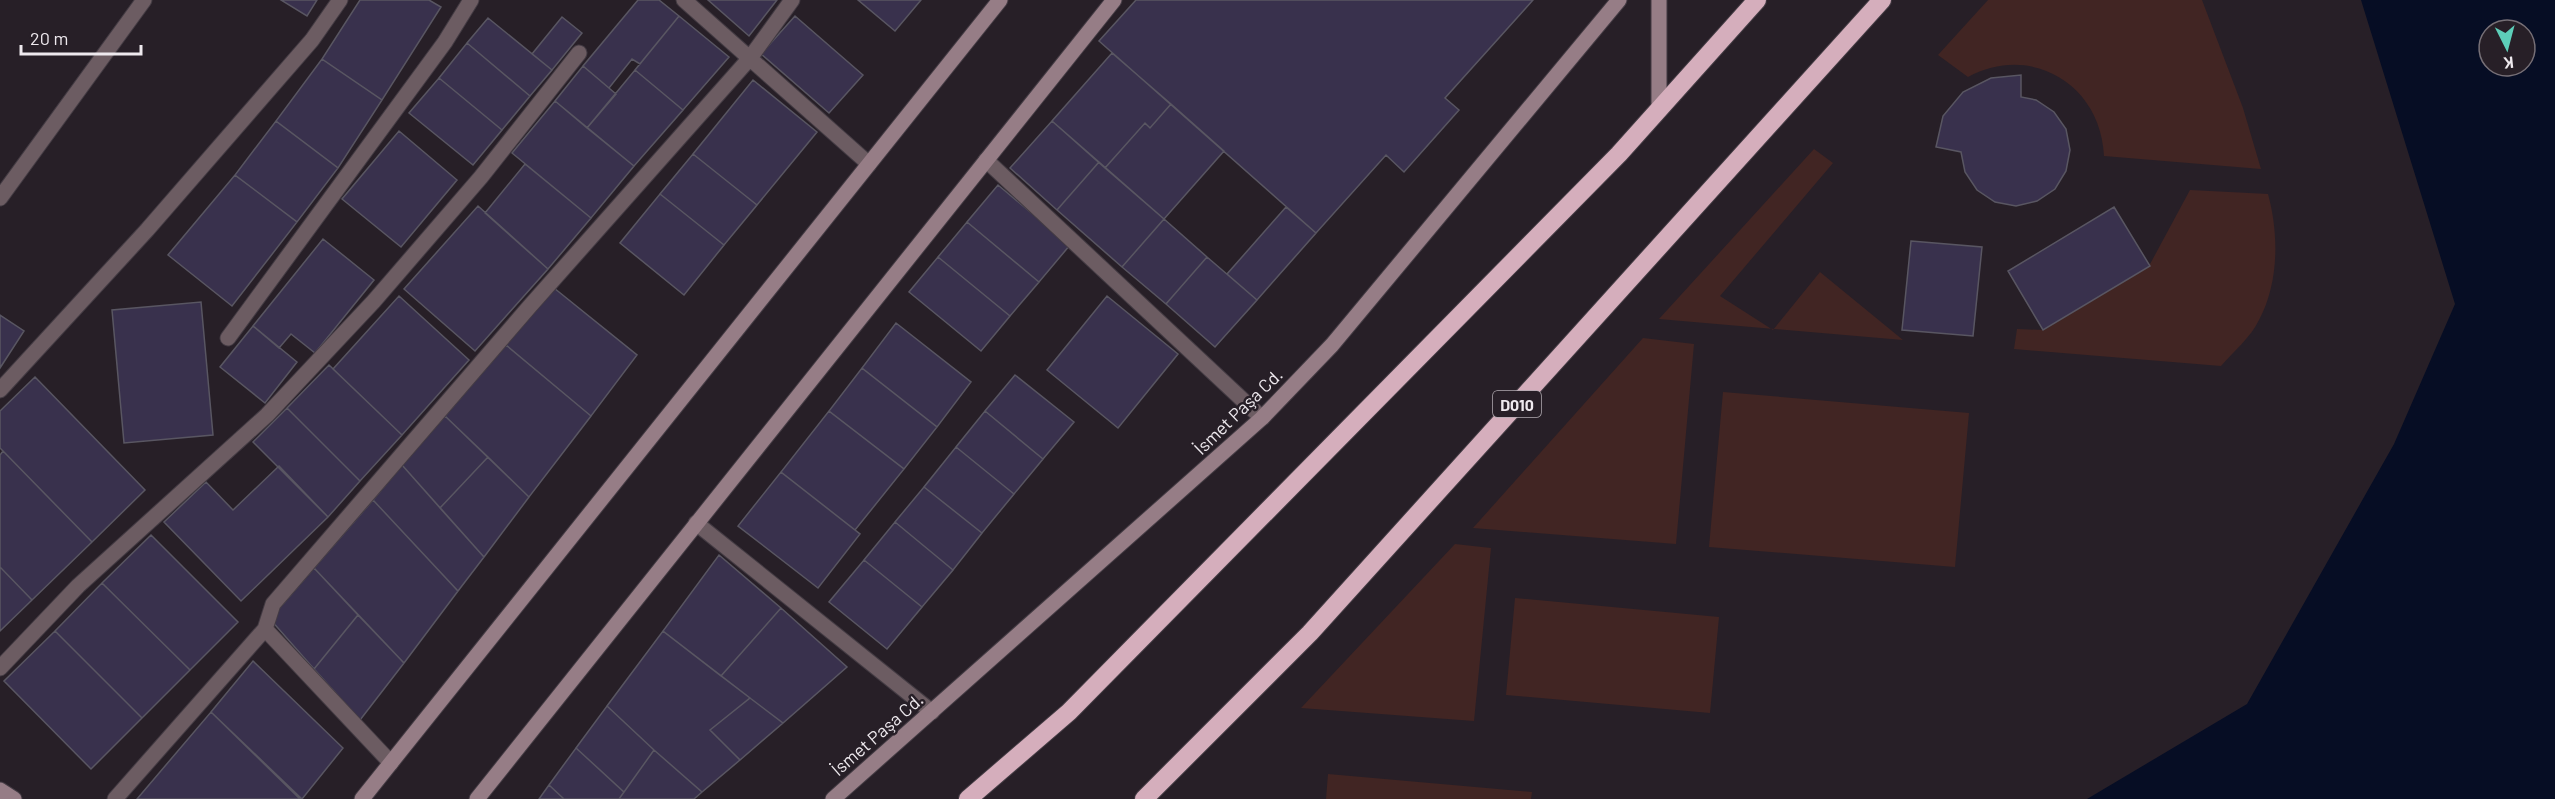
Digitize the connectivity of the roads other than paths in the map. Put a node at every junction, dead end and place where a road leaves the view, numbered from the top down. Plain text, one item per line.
1 (144, 0) edge
2 (340, 0) edge
3 (471, 0) edge
4 (684, 0) edge
5 (792, 0) edge
6 (1000, 0) edge
7 (1114, 0) edge
8 (1619, 0) edge
9 (1659, 0) edge
10 (1757, 0) edge
11 (1882, 0) edge
12 (579, 53) dead end
13 (750, 58) junction
14 (1659, 109) junction
15 (986, 160) junction
16 (869, 164) junction
17 (0, 198) edge
18 (228, 338) dead end
19 (0, 390) edge
20 (1262, 418) junction
21 (696, 523) junction
22 (265, 629) junction
23 (0, 668) edge
24 (932, 712) junction
25 (391, 763) junction
26 (0, 790) edge
27 (14, 799) edge
28 (115, 799) edge
29 (362, 799) edge
30 (477, 799) edge
31 (833, 799) edge
32 (968, 799) edge
33 (1144, 799) edge

1 - 17 street
2 - 19 street
3 - 18 street
4 - 13 street
5 - 13 street
6 - 16 street
7 - 15 street
8 - 20 street, İsmet Paşa Cd.
9 - 14 street
10 - 14 highway
11 - 33 highway, D010
12 - 23 street
13 - 16 street
13 - 22 street
14 - 32 highway
15 - 20 street
15 - 21 street
16 - 25 street
20 - 24 street, İsmet Paşa Cd.
21 - 24 street
21 - 30 street
22 - 25 street
22 - 28 street
24 - 31 street, İsmet Paşa Cd.
25 - 29 street
26 - 27 street

